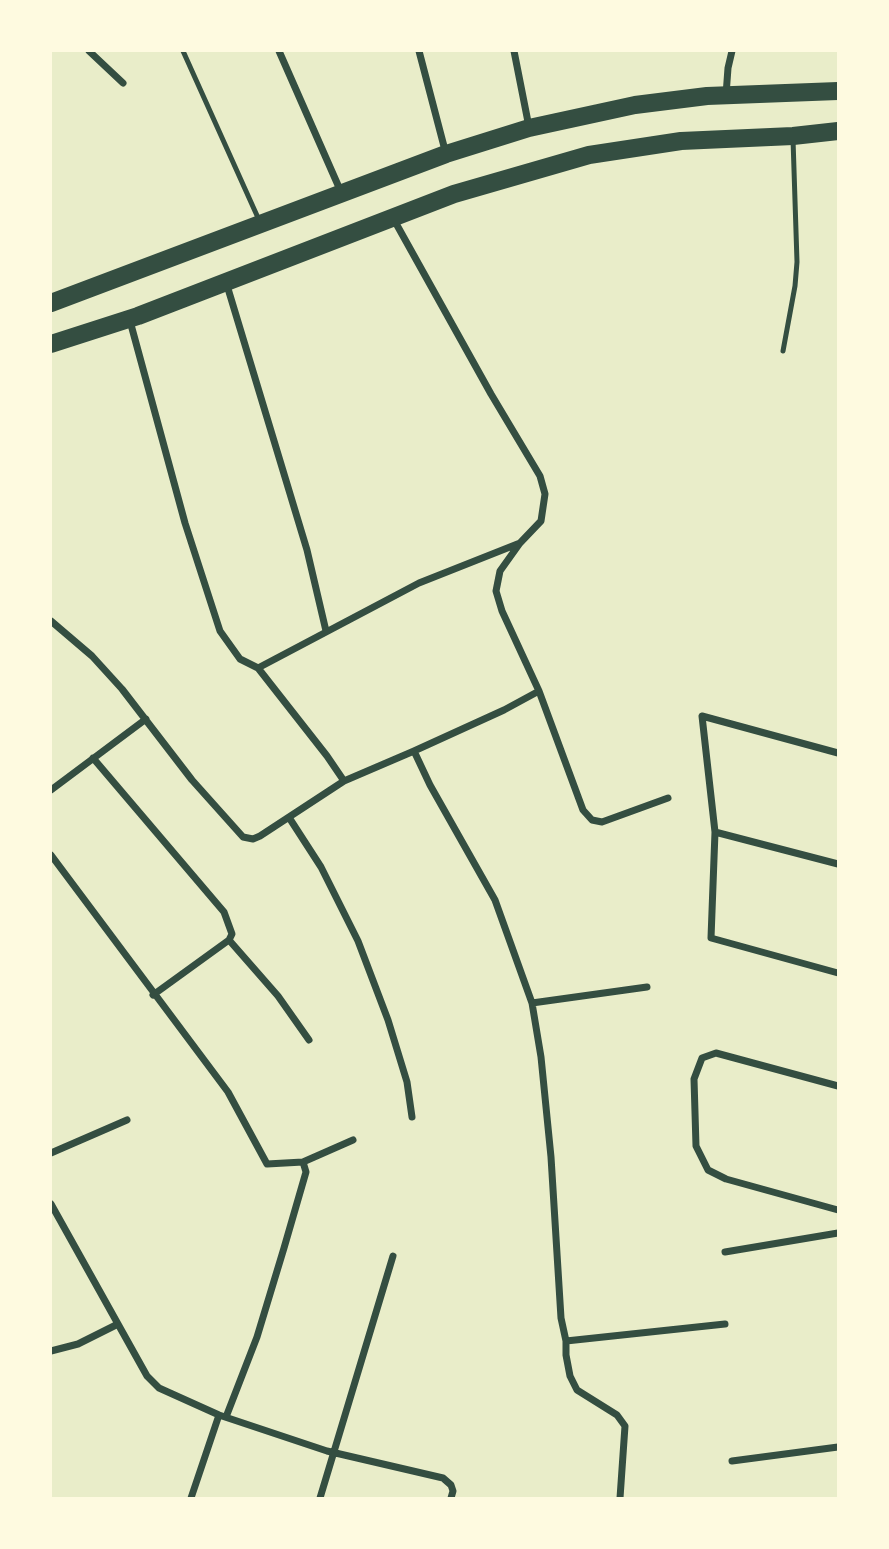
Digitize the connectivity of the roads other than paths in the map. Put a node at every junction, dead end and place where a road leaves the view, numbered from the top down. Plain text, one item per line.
1 (89, 51) edge
2 (183, 51) edge
3 (279, 51) edge
4 (419, 51) edge
5 (514, 51) edge
6 (732, 51) edge
7 (123, 83) dead end
8 (838, 91) edge
9 (726, 95) junction
10 (529, 128) junction
11 (838, 131) edge
12 (793, 136) junction
13 (446, 154) junction
14 (341, 192) junction
15 (393, 218) junction
16 (261, 222) junction
17 (226, 282) junction
18 (51, 303) edge
19 (129, 318) junction
20 (51, 344) edge
21 (783, 351) dead end
22 (520, 543) junction
23 (51, 621) edge
24 (326, 631) junction
25 (258, 668) junction
26 (539, 691) junction
27 (146, 719) junction
28 (414, 751) junction
29 (838, 753) edge
30 (93, 758) junction
31 (344, 782) junction
32 (51, 790) edge
33 (668, 798) dead end
34 (290, 819) junction
35 (715, 832) junction
36 (51, 855) edge
37 (838, 864) edge
38 (229, 940) junction
39 (838, 973) edge
40 (647, 987) dead end
41 (153, 995) junction
42 (532, 1003) junction
43 (309, 1040) dead end
44 (838, 1086) edge
45 (412, 1117) dead end
46 (127, 1120) dead end
47 (353, 1140) dead end
48 (51, 1153) edge
49 (303, 1162) junction
50 (51, 1204) edge
51 (838, 1210) edge
52 (838, 1233) edge
53 (725, 1252) dead end
54 (393, 1256) dead end
55 (725, 1324) dead end
56 (118, 1325) junction
57 (566, 1341) junction
58 (51, 1351) edge
59 (222, 1416) junction
60 (838, 1447) edge
61 (333, 1453) junction
62 (732, 1461) dead end
63 (191, 1498) edge
64 (320, 1498) edge
65 (451, 1498) edge
66 (620, 1498) edge

1 - 7 street
2 - 16 lane
3 - 14 street
4 - 13 street
5 - 10 street
6 - 9 street
8 - 9 main road
9 - 10 main road
10 - 13 main road
11 - 12 main road
12 - 15 main road
12 - 21 lane
13 - 14 main road
14 - 16 main road
15 - 17 main road
15 - 22 street
16 - 18 main road
17 - 19 main road
17 - 24 street
19 - 20 main road
19 - 25 street
22 - 24 street
22 - 26 street
23 - 27 street
24 - 25 street
25 - 31 street
26 - 28 street
26 - 33 street
27 - 30 street
27 - 34 street
28 - 31 street
28 - 42 street
29 - 35 street
30 - 32 street
30 - 38 street
31 - 34 street
34 - 45 street
35 - 37 street
35 - 39 street
36 - 41 street
38 - 41 street
38 - 43 street
40 - 42 street
41 - 49 street
42 - 57 street
44 - 51 street
46 - 48 street
47 - 49 street
49 - 59 street
50 - 56 street
52 - 53 street
54 - 61 street
55 - 57 street
56 - 58 street
56 - 59 street
57 - 66 street
59 - 61 street
59 - 63 street
60 - 62 street
61 - 64 street
61 - 65 street

